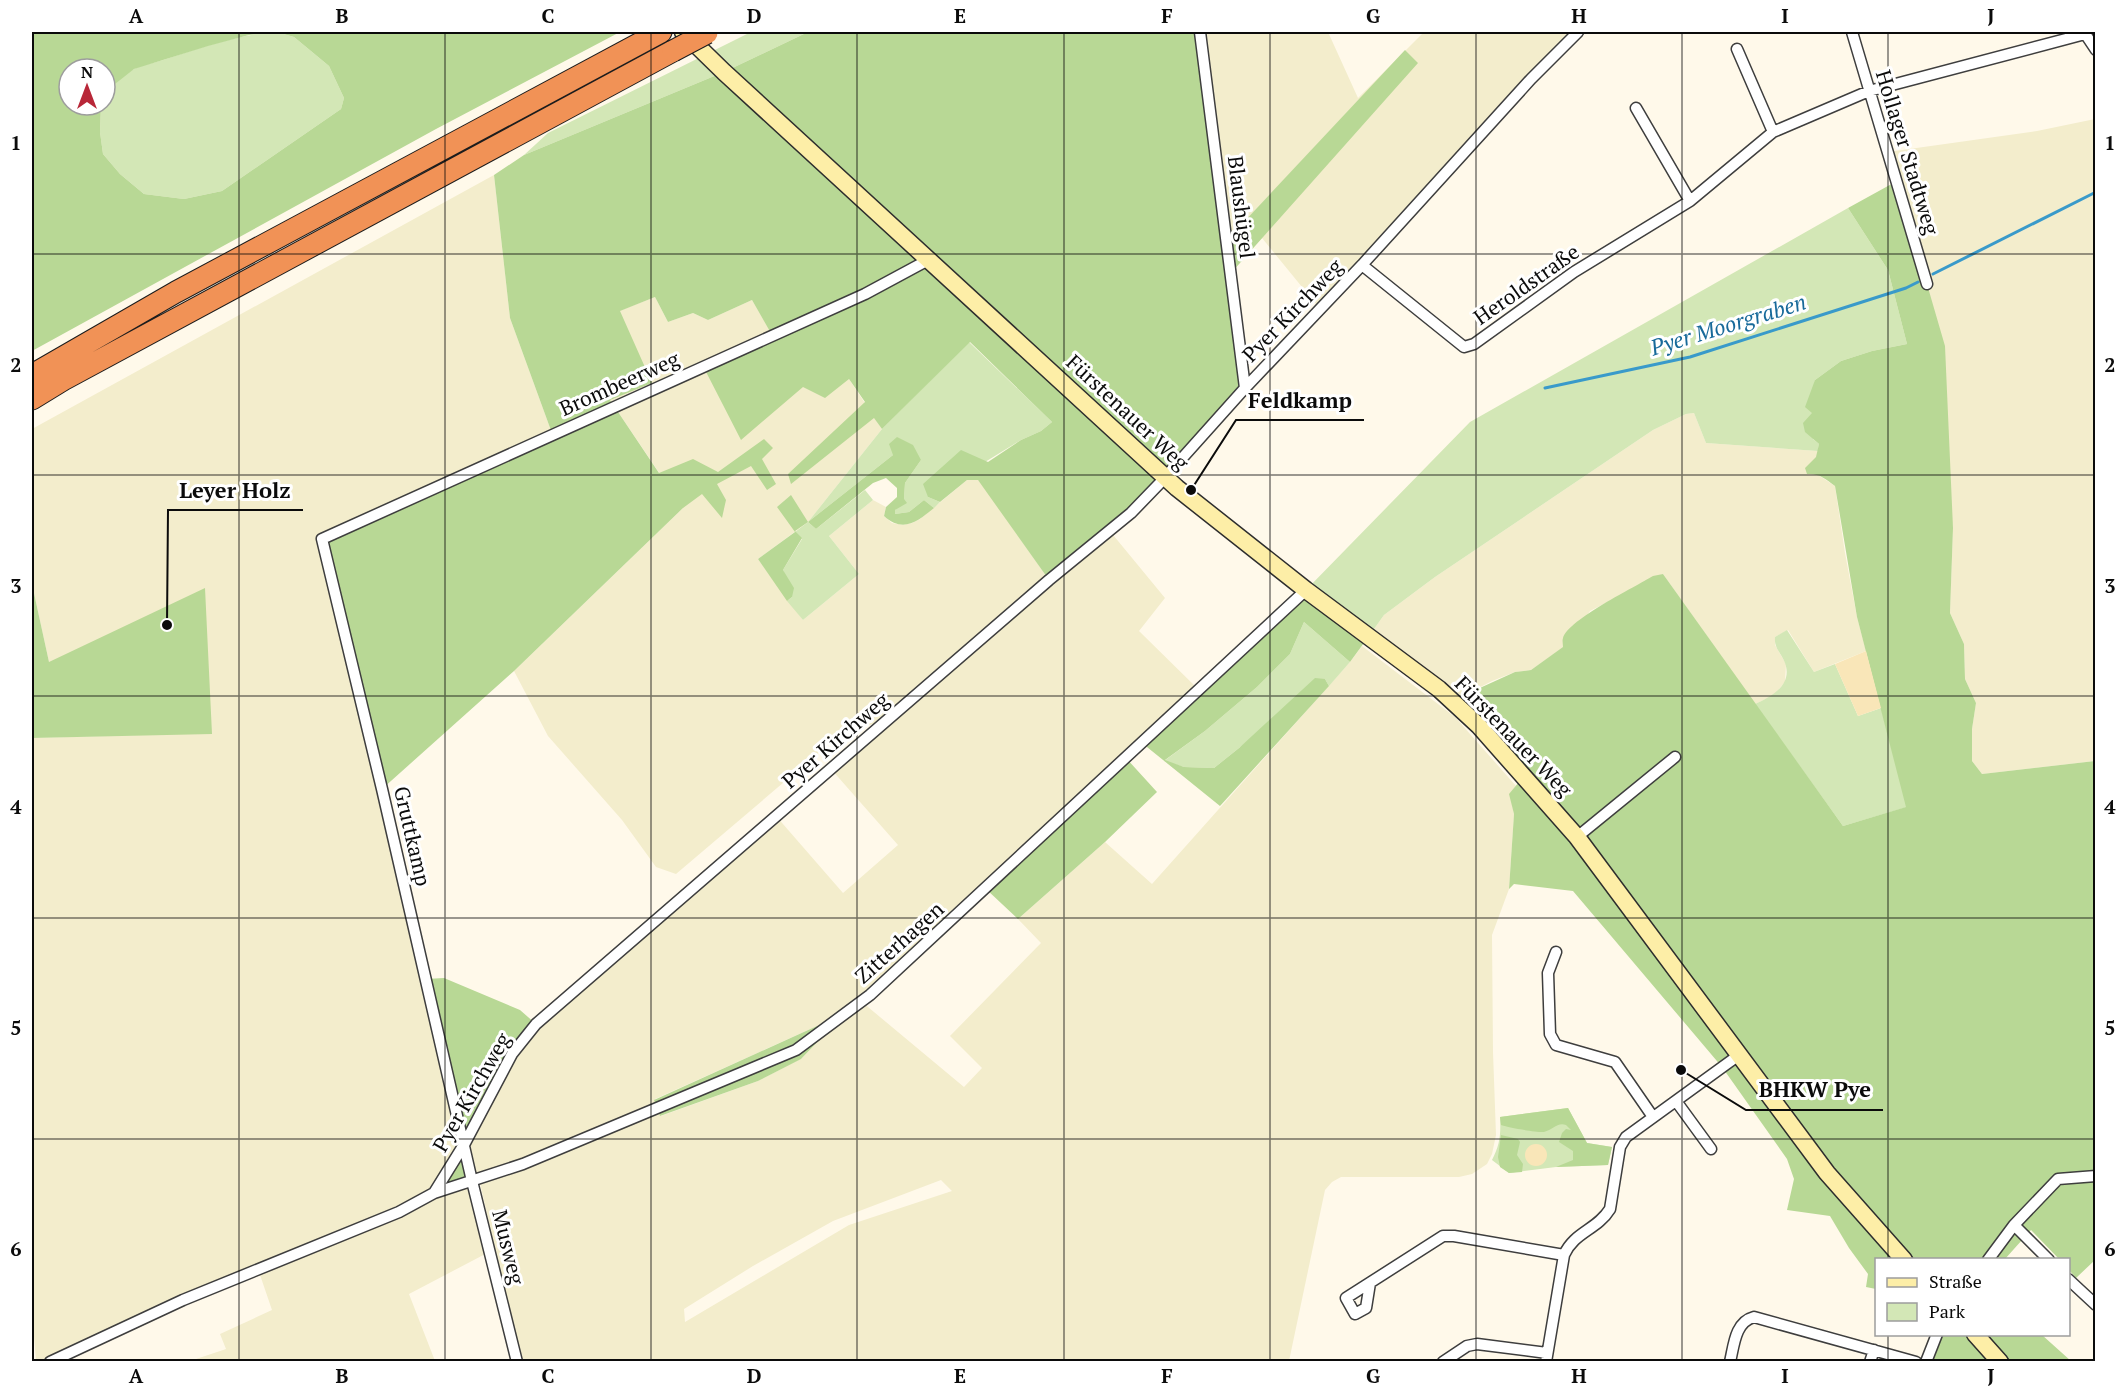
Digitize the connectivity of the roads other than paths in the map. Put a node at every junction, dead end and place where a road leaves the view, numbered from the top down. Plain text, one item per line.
1 (659, 32) edge
2 (683, 32) edge
3 (708, 32) edge
4 (1200, 32) edge
5 (1578, 32) edge
6 (1852, 32) edge
7 (2084, 33) edge
8 (1737, 49) dead end
9 (2096, 50) edge
10 (1869, 91) junction
11 (1636, 108) dead end
12 (1773, 132) junction
13 (1690, 201) junction
14 (930, 259) junction
15 (1362, 265) junction
16 (1928, 284) dead end
17 (32, 375) edge
18 (1245, 388) junction
19 (32, 399) edge
20 (1165, 478) junction
21 (322, 539) joint
22 (1306, 590) junction
23 (1675, 757) dead end
24 (1577, 837) junction
25 (1556, 952) dead end
26 (1738, 1055) junction
27 (1676, 1101) junction
28 (1653, 1117) junction
29 (465, 1143) junction
30 (1711, 1149) dead end
31 (2096, 1176) edge
32 (472, 1181) junction
33 (434, 1193) junction
34 (2013, 1225) junction
35 (1564, 1256) junction
36 (1902, 1258) edge
37 (1989, 1258) edge
38 (2047, 1258) edge
39 (2070, 1281) edge
40 (1370, 1282) dead end
41 (2096, 1305) edge
42 (1937, 1336) edge
43 (1976, 1336) edge
44 (1874, 1350) junction
45 (1547, 1357) edge
46 (50, 1362) edge
47 (517, 1362) edge
48 (1443, 1362) edge
49 (1730, 1362) edge
50 (1870, 1362) edge
51 (1916, 1362) edge
52 (1926, 1362) edge
53 (2000, 1362) edge

1 - 17 highway
2 - 14 street, Fürstenauer Weg
3 - 19 highway, bridge
4 - 18 street, Blaushügel
5 - 15 street, Pyer Kirchweg
6 - 10 street, Hollager Stadtweg
7 - 9 street
7 - 10 street, Heroldstraße
8 - 12 street
10 - 12 street, Heroldstraße
10 - 16 street, Hollager Stadtweg
11 - 13 street
12 - 13 street, Heroldstraße
13 - 15 street, Heroldstraße
14 - 20 street, Fürstenauer Weg
14 - 21 street, Brombeerweg
15 - 18 street, Pyer Kirchweg
18 - 20 street, Pyer Kirchweg
20 - 22 street, Fürstenauer Weg
20 - 29 street, Pyer Kirchweg
21 - 29 street, Gruttkamp
22 - 24 street, Fürstenauer Weg
22 - 32 street, Zitterhagen
23 - 24 street
24 - 26 street, Fürstenauer Weg
25 - 28 street
26 - 27 street
26 - 36 street, Fürstenauer Weg
27 - 28 street
27 - 30 street
28 - 35 street
29 - 32 street, Musweg
29 - 33 street, Pyer Kirchweg
31 - 34 street
32 - 33 street, Zitterhagen
32 - 47 street, Musweg
33 - 46 street, Pyer Kirchweg
34 - 37 street
34 - 38 street
35 - 40 street
35 - 45 street
39 - 41 street
42 - 52 street
43 - 53 street
44 - 49 street
44 - 50 street
44 - 51 street
45 - 48 street

